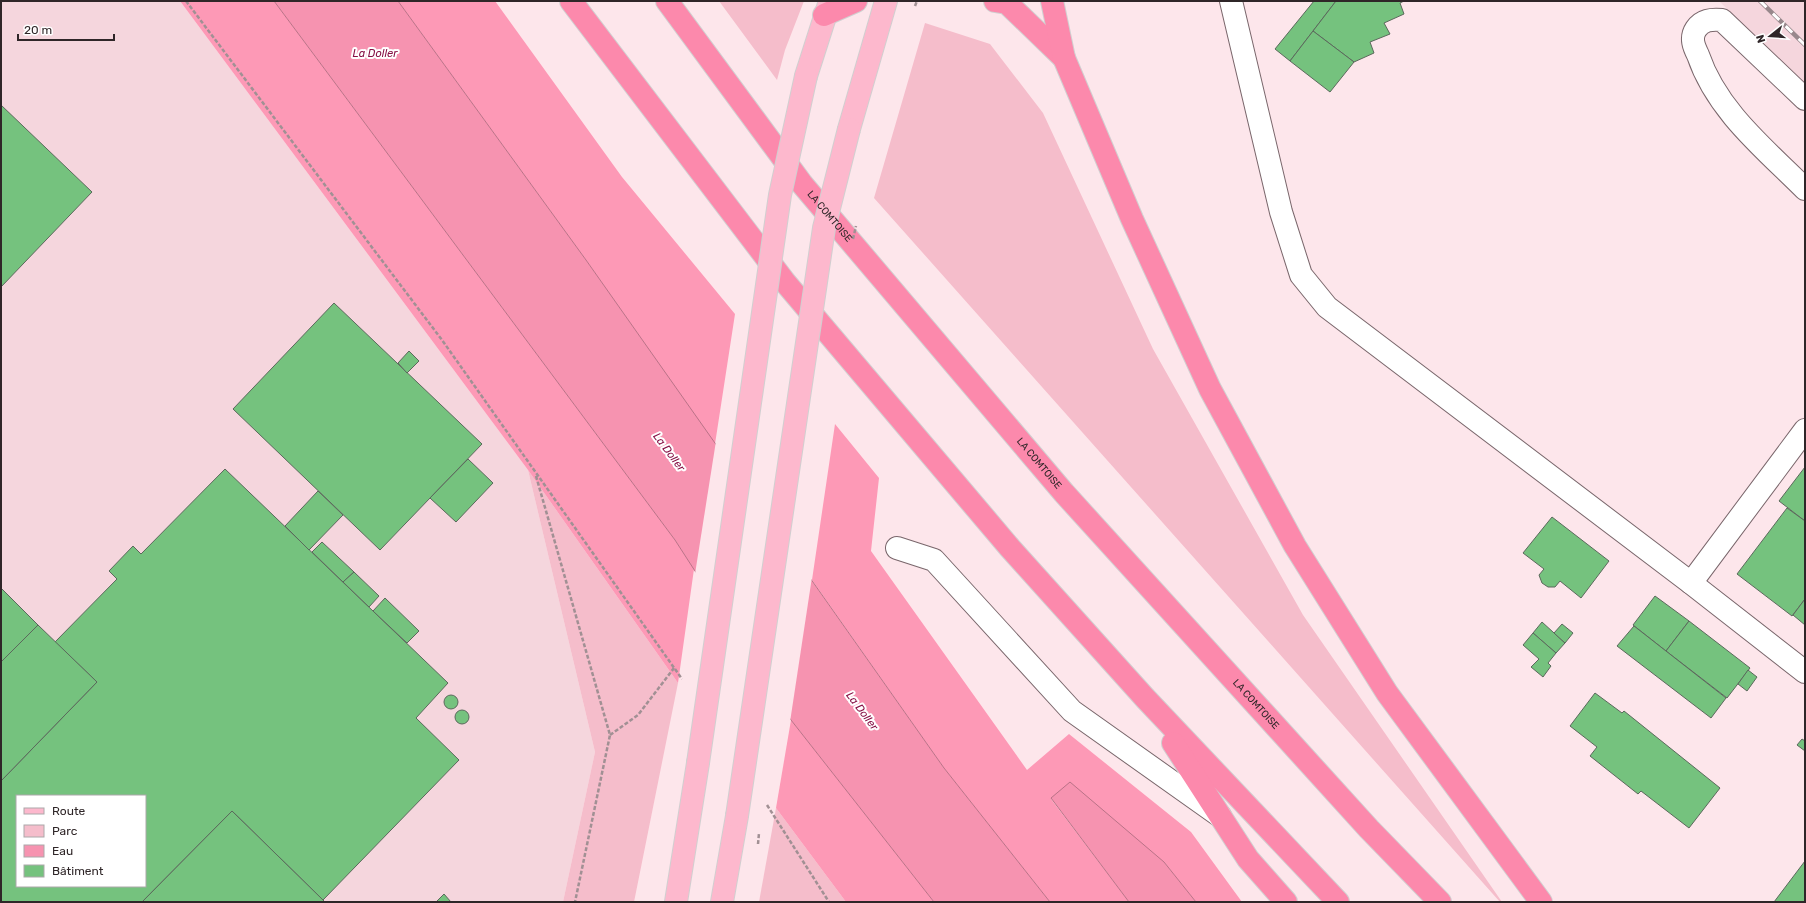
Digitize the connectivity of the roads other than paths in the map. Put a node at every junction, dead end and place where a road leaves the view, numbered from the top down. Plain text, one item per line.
1 (571, 1) edge
2 (667, 1) edge
3 (856, 1) edge
4 (886, 1) edge
5 (995, 1) edge
6 (1052, 1) edge
7 (1231, 1) edge
8 (827, 8) edge
9 (1064, 58) junction
10 (1805, 100) edge
11 (1805, 189) edge
12 (1805, 430) edge
13 (897, 548) dead end
14 (1691, 583) junction
15 (1805, 672) edge
16 (1144, 698) junction
17 (1220, 816) junction
18 (676, 902) edge
19 (722, 902) edge
20 (1286, 902) edge
21 (1338, 902) edge
22 (1440, 902) edge
23 (1541, 902) edge

1 - 16 highway
2 - 22 highway, LA COMTOISE
3 - 8 highway
4 - 19 main road, bridge
5 - 9 highway
6 - 9 highway
7 - 14 lane
8 - 18 main road, bridge
9 - 23 highway
10 - 11 lane
12 - 14 lane
13 - 17 lane
14 - 15 lane
16 - 17 highway
16 - 21 highway
17 - 20 highway

